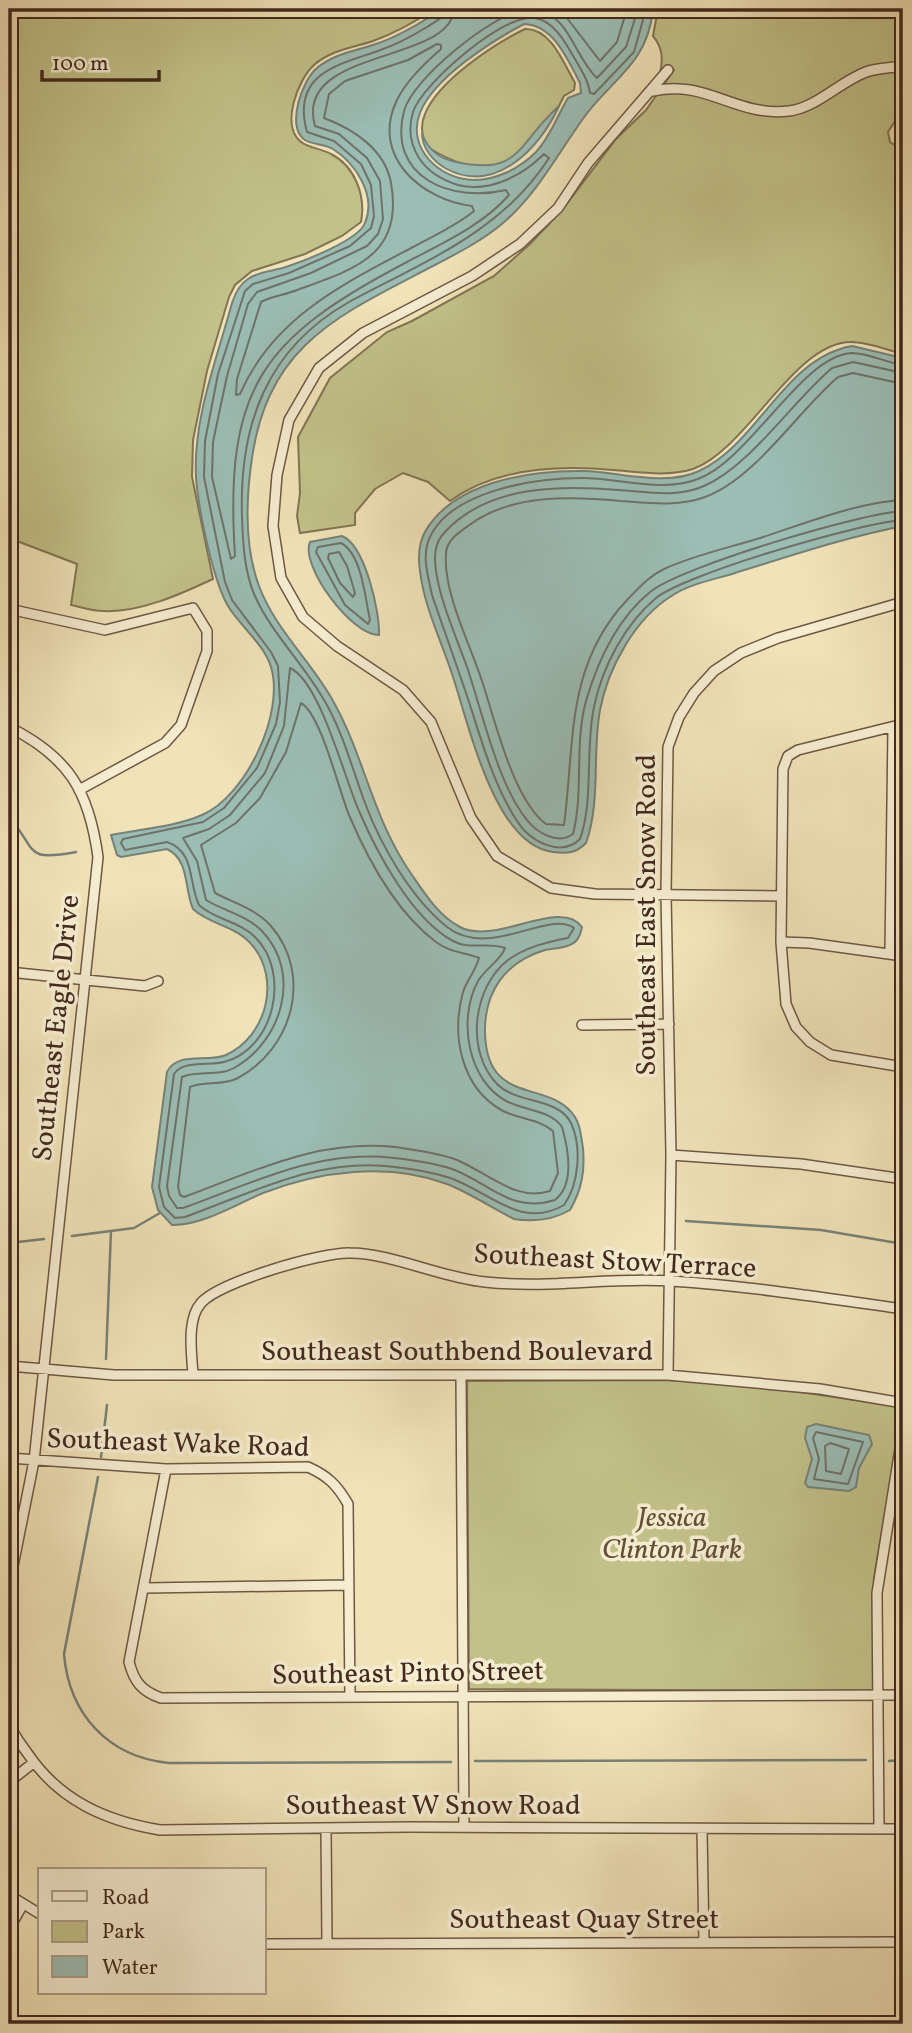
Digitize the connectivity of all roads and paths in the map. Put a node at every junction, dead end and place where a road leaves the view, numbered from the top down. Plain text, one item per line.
1 (903, 66) edge
2 (668, 70) dead end
3 (653, 91) junction
4 (903, 602) edge
5 (9, 609) edge
6 (903, 724) edge
7 (9, 727) edge
8 (892, 728) junction
9 (79, 790) junction
10 (666, 895) junction
11 (781, 896) junction
12 (781, 942) junction
13 (890, 952) junction
14 (903, 956) edge
15 (9, 972) edge
16 (84, 980) junction
17 (159, 981) dead end
18 (669, 1024) junction
19 (582, 1025) dead end
20 (903, 1067) edge
21 (671, 1155) junction
22 (903, 1179) edge
23 (669, 1281) junction
24 (903, 1309) edge
25 (9, 1366) edge
26 (43, 1370) junction
27 (461, 1375) junction
28 (668, 1375) junction
29 (193, 1376) junction
30 (903, 1403) edge
31 (903, 1430) edge
32 (9, 1458) edge
33 (34, 1461) junction
34 (166, 1469) junction
35 (349, 1585) junction
36 (9, 1586) edge
37 (145, 1588) junction
38 (878, 1695) junction
39 (903, 1695) edge
40 (350, 1696) junction
41 (463, 1696) junction
42 (9, 1721) edge
43 (33, 1763) junction
44 (9, 1782) edge
45 (464, 1827) junction
46 (879, 1828) junction
47 (702, 1829) junction
48 (903, 1829) edge
49 (326, 1830) junction
50 (9, 1895) edge
51 (23, 1904) junction
52 (38, 1913) edge
53 (9, 1929) edge
54 (903, 1942) edge
55 (327, 1943) junction
56 (704, 1943) junction
57 (266, 1944) edge

1 - 3 street
2 - 3 street
3 - 10 street
4 - 10 street, Southeast East Snow Road
5 - 9 street
6 - 8 street
7 - 9 street, Southeast Eagle Drive
8 - 11 street
8 - 13 street
9 - 16 street, Southeast Eagle Drive
10 - 11 street
10 - 18 street, Southeast East Snow Road
11 - 12 street
12 - 13 street
12 - 20 street
13 - 14 street
15 - 16 street
16 - 17 street
16 - 26 street, Southeast Eagle Drive
18 - 19 street
18 - 21 street, Southeast East Snow Road
21 - 22 street
21 - 23 street, Southeast East Snow Road
23 - 24 street, Southeast Stow Terrace
23 - 28 street, Southeast East Snow Road
23 - 29 street, Southeast Stow Terrace
25 - 26 street, Southeast Southbend Boulevard
26 - 29 street, Southeast Southbend Boulevard
26 - 33 street
27 - 28 street, Southeast Southbend Boulevard
27 - 29 street, Southeast Southbend Boulevard
27 - 41 street
28 - 30 street, Southeast Southbend Boulevard
31 - 38 street
32 - 33 street, Southeast Wake Road
33 - 34 street, Southeast Wake Road
33 - 36 street
34 - 35 street, Southeast Wake Road
34 - 37 street, Southeast Pinto Street
35 - 37 street
35 - 40 street, Southeast Wake Road
37 - 40 street, Southeast Pinto Street
38 - 39 street, Southeast Pinto Street
38 - 41 street, Southeast Pinto Street
38 - 46 street
40 - 41 street, Southeast Pinto Street
41 - 45 street
42 - 43 street, Southeast W Snow Road
43 - 44 street
43 - 49 street, Southeast W Snow Road
45 - 47 street, Southeast W Snow Road
45 - 49 street, Southeast W Snow Road
46 - 47 street, Southeast W Snow Road
46 - 48 street, Southeast W Snow Road
47 - 56 street
49 - 55 street
50 - 51 street
51 - 52 street
51 - 53 street
54 - 56 street, Southeast Quay Street
55 - 56 street, Southeast Quay Street
55 - 57 street, Southeast Quay Street

